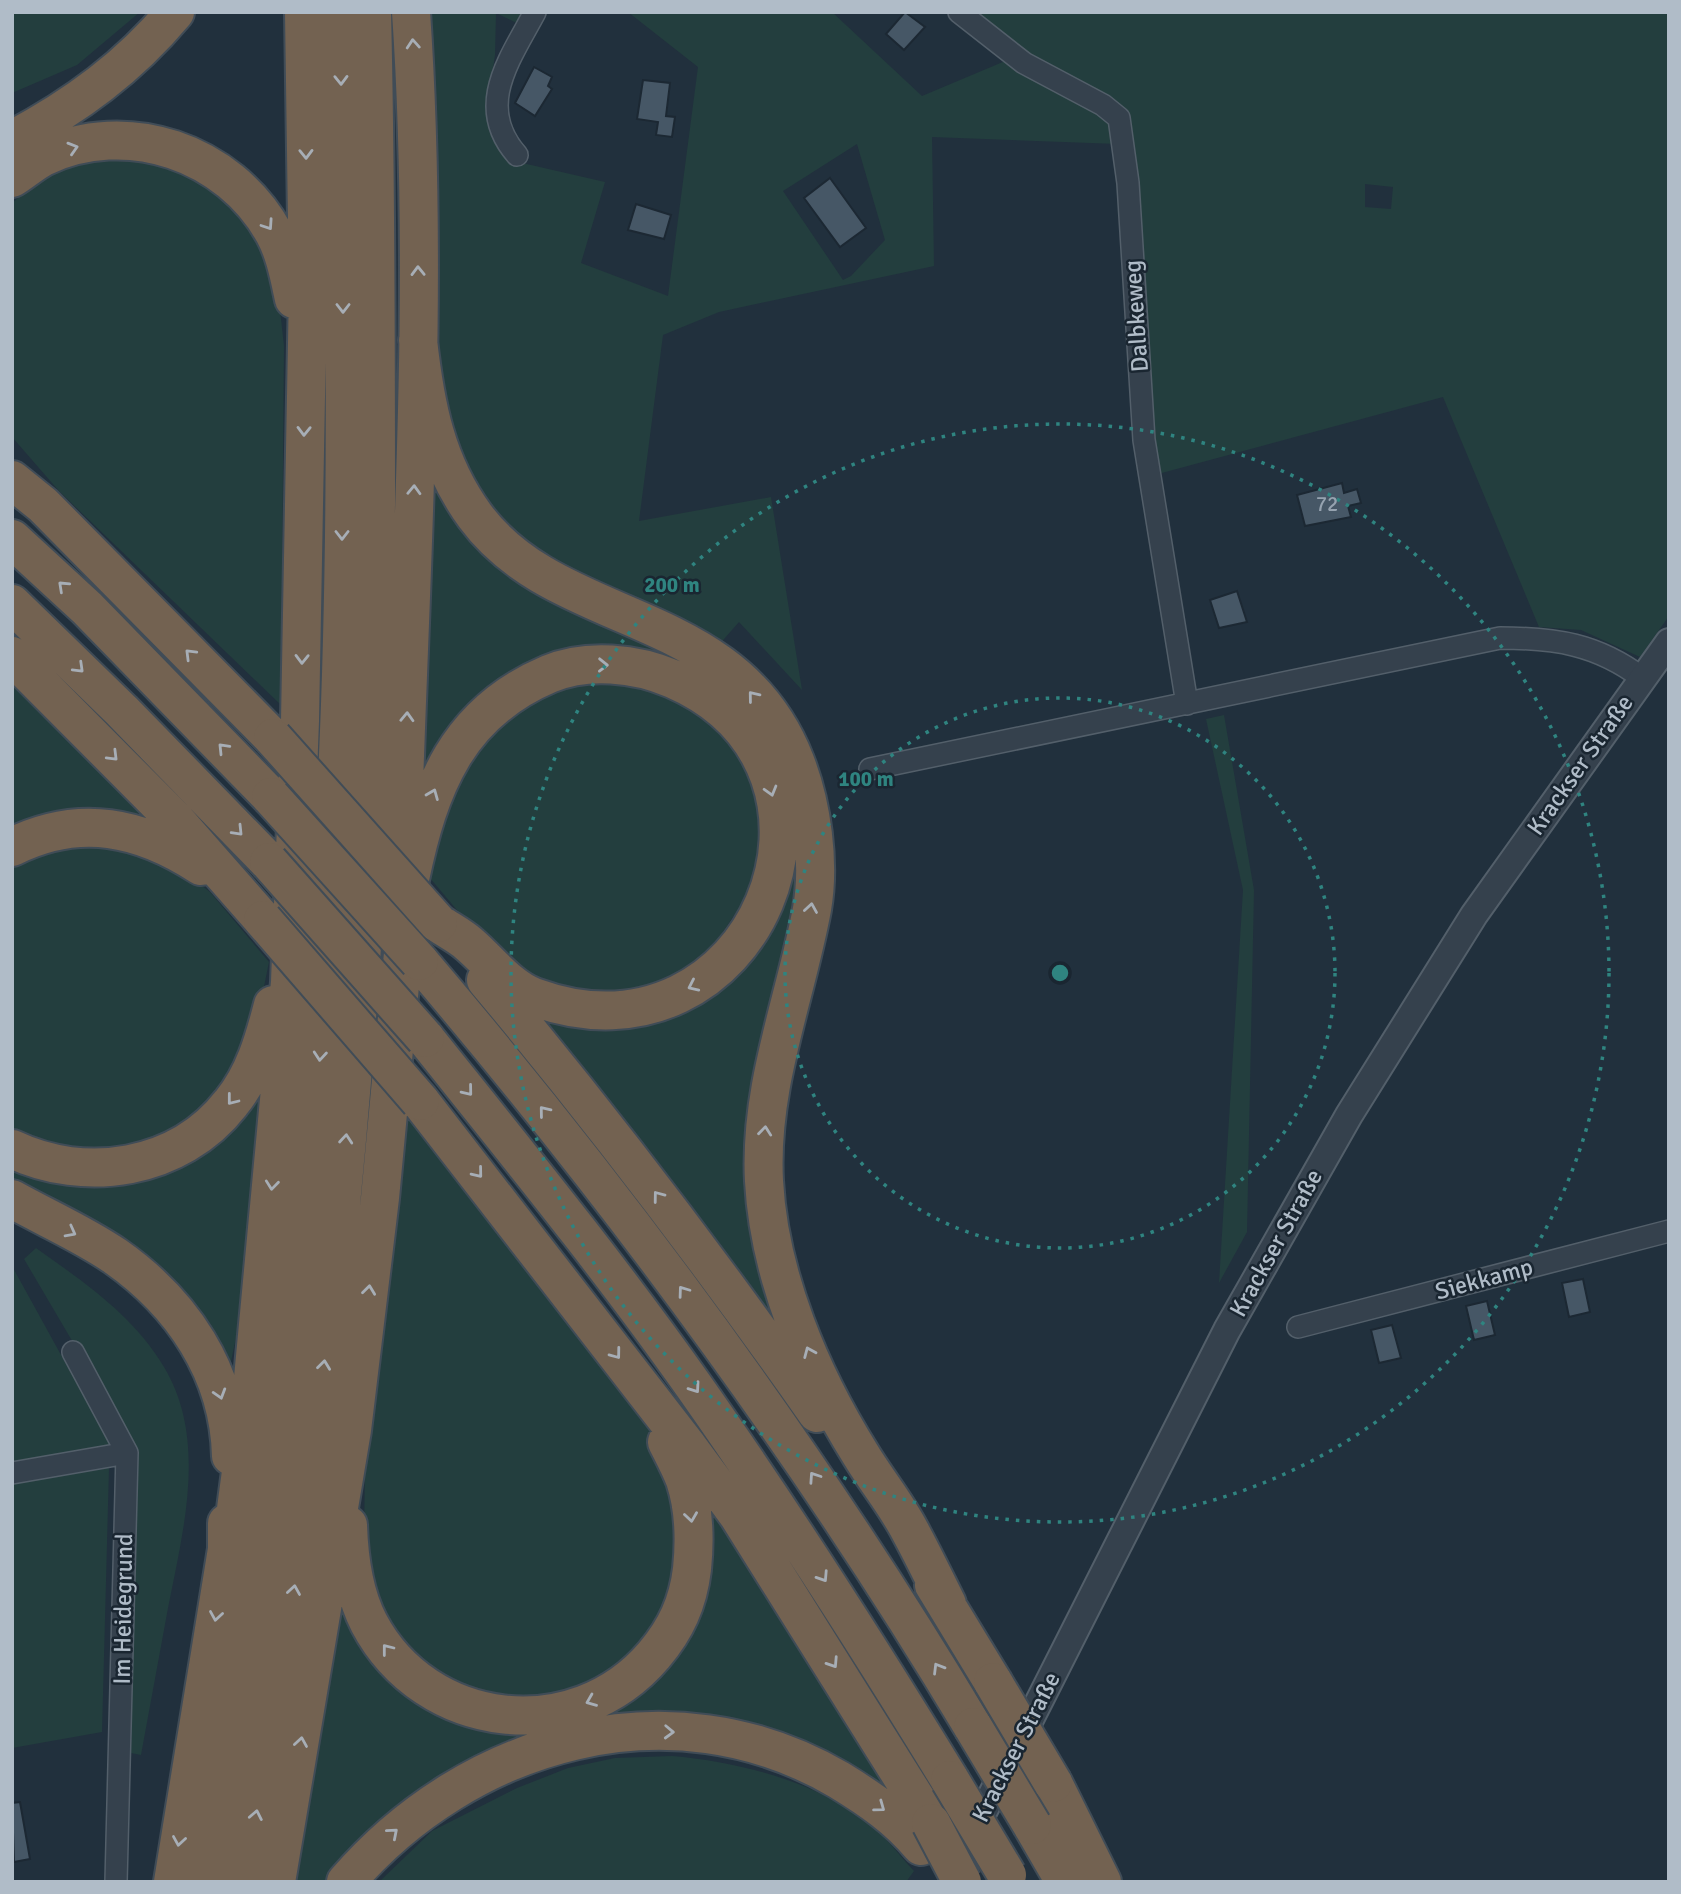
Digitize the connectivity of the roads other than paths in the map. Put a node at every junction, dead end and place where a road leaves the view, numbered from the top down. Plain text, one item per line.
1 (175, 12) edge
2 (304, 12) edge
3 (339, 12) edge
4 (372, 12) edge
5 (411, 12) edge
6 (535, 12) edge
7 (959, 12) edge
8 (12, 140) edge
9 (517, 155) dead end
10 (12, 178) edge
11 (418, 340) junction
12 (305, 363) junction
13 (12, 468) edge
14 (12, 480) edge
15 (43, 505) junction
16 (12, 538) edge
17 (12, 604) edge
18 (1669, 642) edge
19 (12, 656) edge
20 (1642, 678) junction
21 (1187, 704) junction
22 (870, 769) dead end
23 (12, 847) edge
24 (282, 867) junction
25 (252, 906) junction
26 (438, 923) junction
27 (409, 971) junction
28 (12, 1149) edge
29 (12, 1199) edge
30 (1669, 1231) edge
31 (1298, 1327) dead end
32 (73, 1352) dead end
33 (641, 1386) junction
34 (352, 1430) junction
35 (127, 1453) junction
36 (12, 1473) edge
37 (227, 1549) junction
38 (947, 1604) junction
39 (926, 1834) junction
40 (1009, 1879) edge
41 (116, 1882) edge
42 (173, 1882) edge
43 (205, 1882) edge
44 (243, 1882) edge
45 (276, 1882) edge
46 (346, 1882) edge
47 (949, 1882) edge
48 (962, 1882) edge
49 (1065, 1882) edge
50 (1102, 1882) edge

1 - 8 highway
2 -> 12 highway
3 -> 43 highway
44 -> 4 highway
11 -> 5 highway
6 - 9 street
7 - 21 street, Dalbkeweg
10 -> 12 highway
27 -> 11 highway
38 -> 11 highway
12 -> 24 highway
13 - 15 highway
14 - 15 highway
26 -> 15 highway, bridge
27 -> 16 highway, bridge
17 -> 24 highway
18 - 20 street, Krackser Straße
19 -> 25 highway
20 - 21 street
20 - 47 street, Krackser Straße
21 - 22 street
23 - 25 highway
24 -> 28 highway
24 -> 37 highway
24 -> 40 highway, bridge
25 -> 33 highway, bridge
27 -> 26 highway
38 -> 26 highway
34 -> 27 highway
49 -> 27 highway, bridge
29 -> 37 highway
30 - 31 street, Siekkamp
32 - 35 street
33 -> 34 highway
33 -> 39 highway
45 -> 34 highway
35 - 36 street
35 - 41 street, Im Heidegrund
37 -> 42 highway
38 - 50 highway, bridge
46 -> 39 highway
39 - 47 highway
39 - 48 highway, bridge

